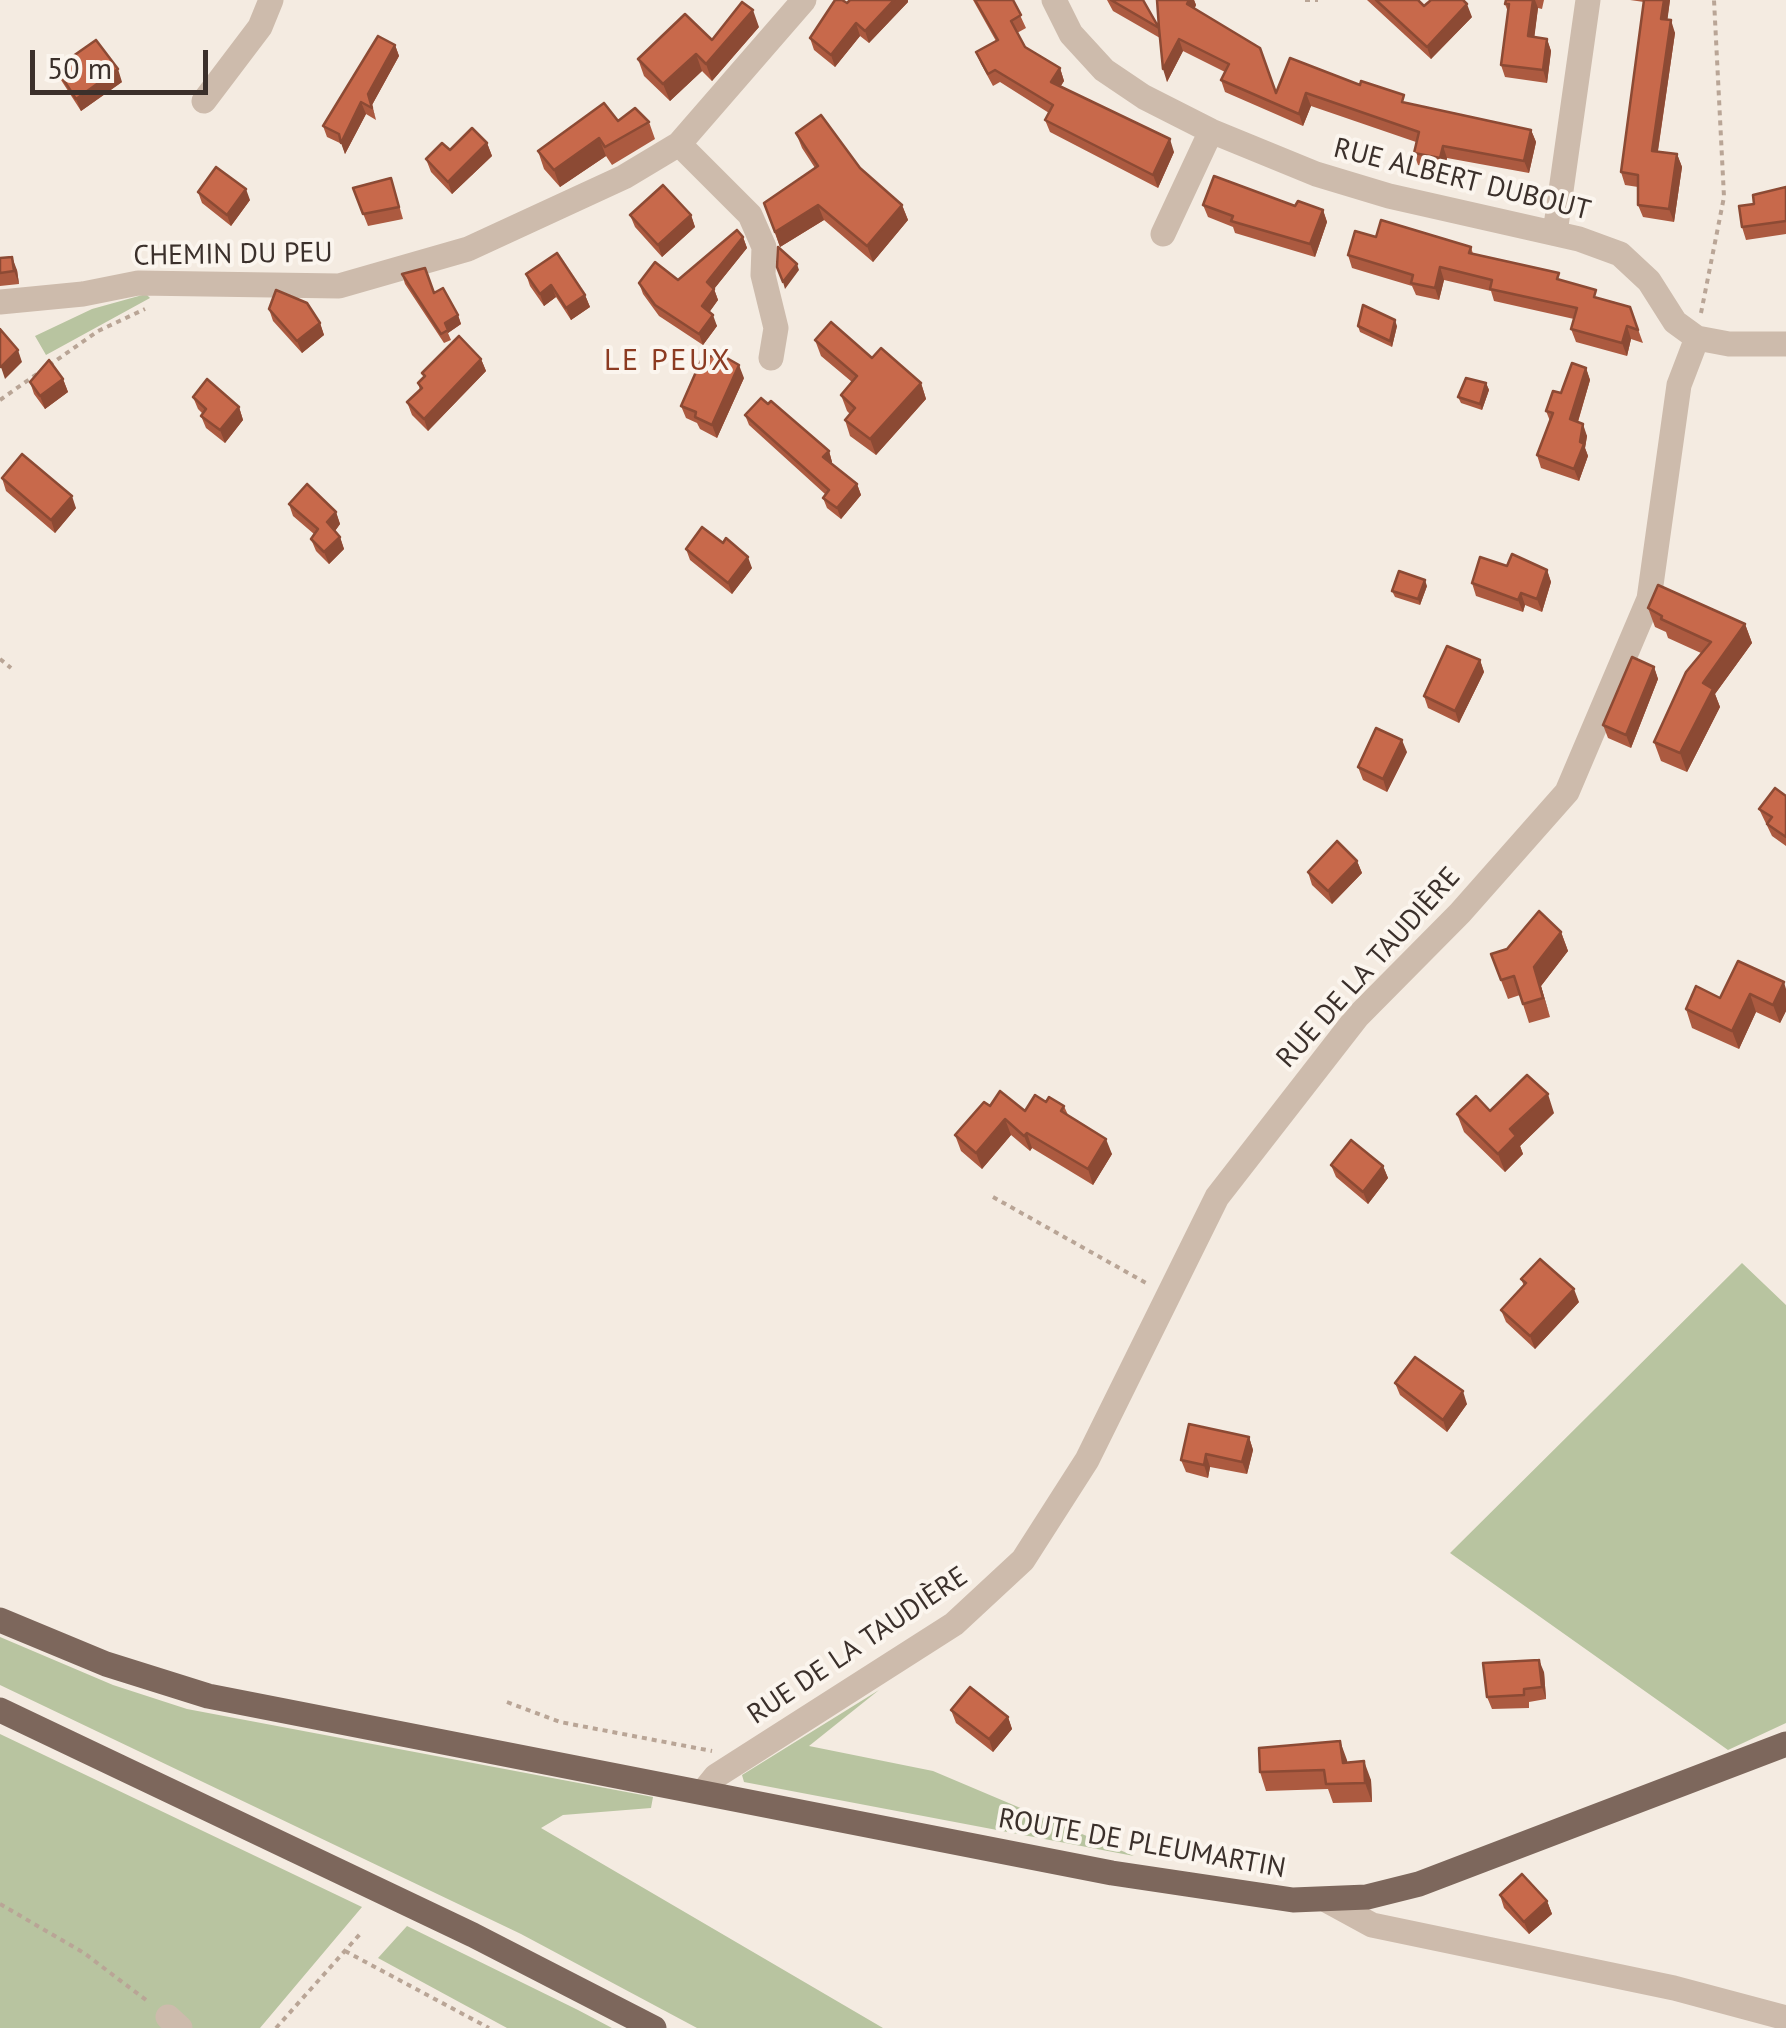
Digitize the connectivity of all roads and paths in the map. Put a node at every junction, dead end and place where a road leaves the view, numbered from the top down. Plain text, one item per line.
1 (271, 0) edge
2 (804, 0) edge
3 (1054, 0) edge
4 (1305, 0) edge
5 (1318, 0) edge
6 (1588, 0) edge
7 (1714, 0) edge
8 (204, 100) dead end
9 (1211, 131) junction
10 (678, 144) junction
11 (1555, 232) junction
12 (1163, 234) dead end
13 (0, 302) edge
14 (152, 306) dead end
15 (1697, 338) junction
16 (1786, 344) edge
17 (771, 358) dead end
18 (0, 400) edge
19 (0, 659) edge
20 (10, 668) dead end
21 (993, 1197) dead end
22 (1168, 1295) junction
23 (0, 1620) edge
24 (506, 1702) dead end
25 (0, 1710) edge
26 (1786, 1744) edge
27 (740, 1760) junction
28 (704, 1792) junction
29 (1328, 1901) junction
30 (0, 1904) edge
31 (360, 1934) dead end
32 (345, 1951) junction
33 (1786, 2018) edge
34 (174, 2023) edge
35 (276, 2028) edge
36 (489, 2028) edge
37 (654, 2028) edge

1 - 8 street
2 - 10 street, CHEMIN DU PEU
3 - 9 street, RUE ALBERT DUBOUT
4 - 5 path
6 - 11 street
7 - 15 path
9 - 11 street, RUE ALBERT DUBOUT
9 - 12 street
10 - 13 street, CHEMIN DU PEU
10 - 17 street
11 - 15 street, RUE ALBERT DUBOUT
14 - 18 path
15 - 16 street
15 - 22 street, RUE DE LA TAUDIÈRE
19 - 20 path
21 - 22 path
22 - 27 street, RUE DE LA TAUDIÈRE
23 - 28 main road, ROUTE DE PLEUMARTIN
24 - 27 path
25 - 37 main road
26 - 29 main road, ROUTE DE PLEUMARTIN
27 - 28 street, RUE DE LA TAUDIÈRE
28 - 29 main road, ROUTE DE PLEUMARTIN
29 - 33 street
30 - 34 path
31 - 32 path
32 - 35 path
32 - 36 path

